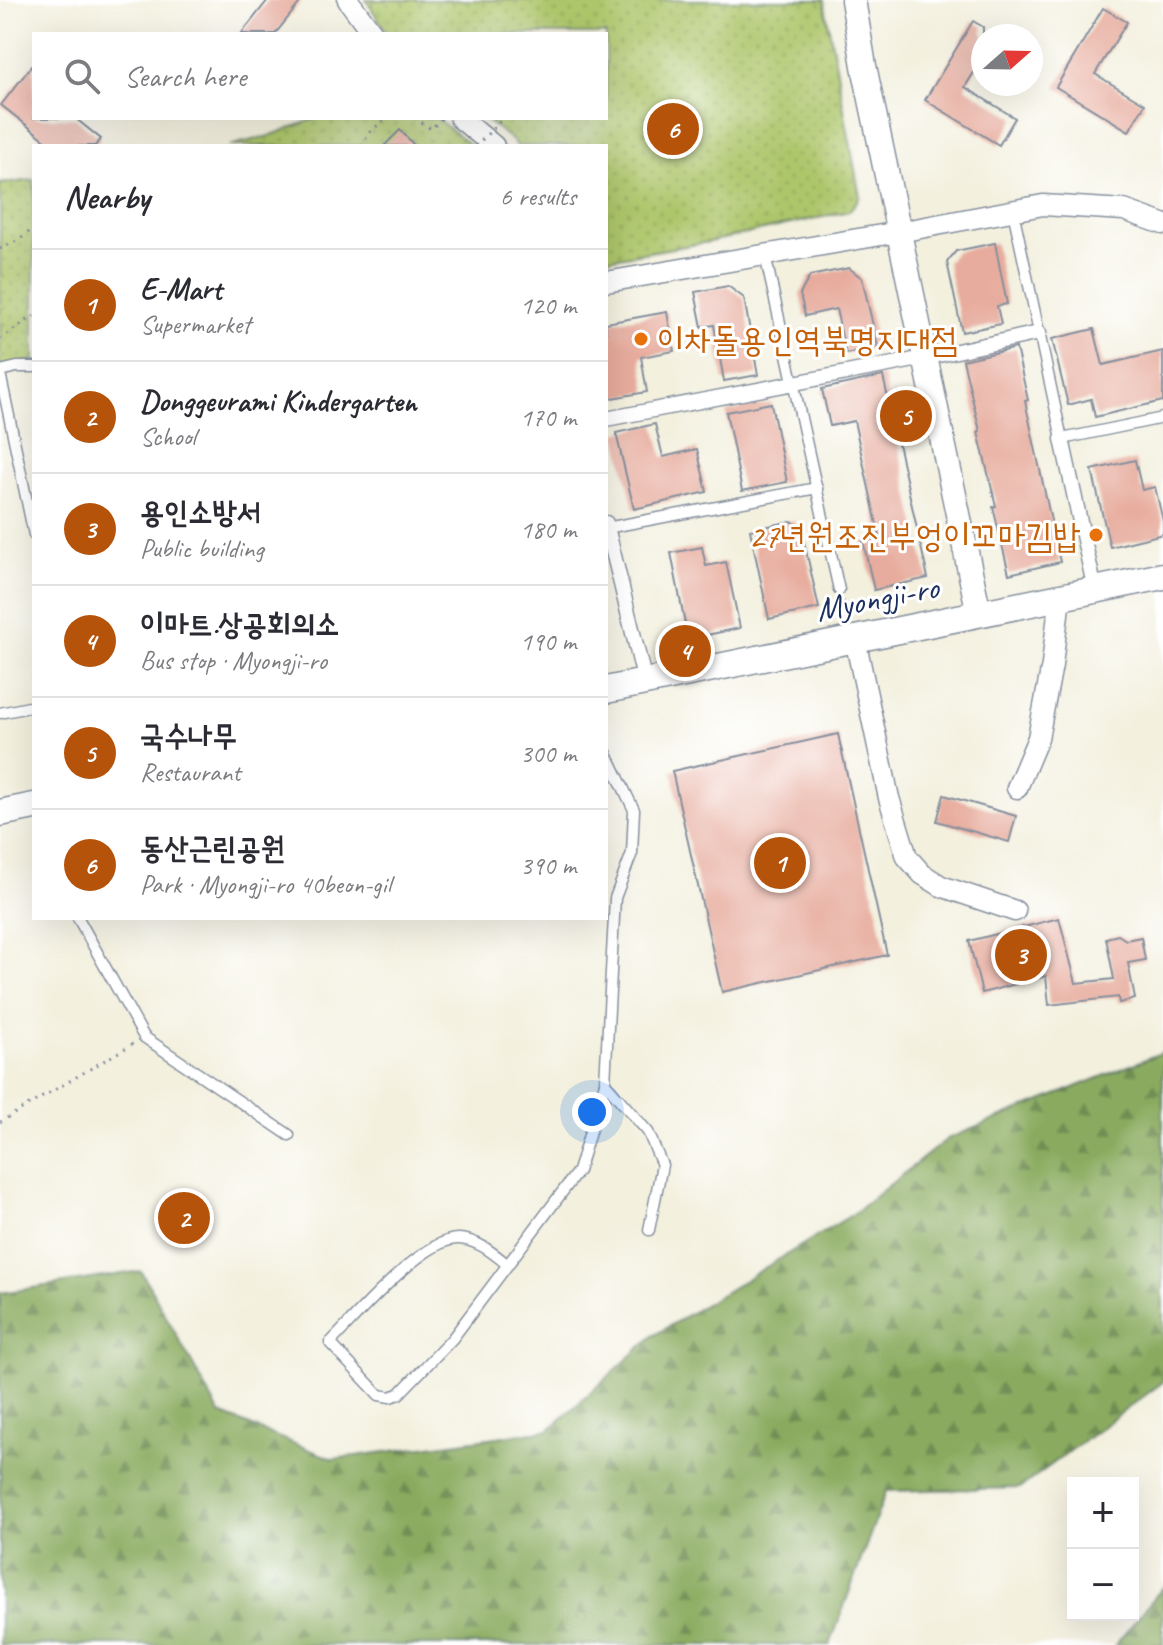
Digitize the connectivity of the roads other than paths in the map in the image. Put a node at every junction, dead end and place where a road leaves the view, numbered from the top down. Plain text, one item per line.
1 (348, 0) edge
2 (853, 0) edge
3 (372, 32) edge
4 (462, 120) edge
5 (492, 144) edge
6 (1013, 211) junction
7 (1163, 224) edge
8 (899, 232) junction
9 (765, 255) junction
10 (608, 282) edge
11 (1039, 333) junction
12 (925, 358) junction
13 (32, 367) edge
14 (0, 372) edge
15 (794, 383) junction
16 (1163, 418) edge
17 (608, 419) edge
18 (1062, 439) junction
19 (817, 488) junction
20 (32, 525) edge
21 (608, 527) edge
22 (608, 535) edge
23 (1163, 576) edge
24 (839, 590) road end
25 (1095, 590) junction
26 (1060, 597) junction
27 (979, 614) junction
28 (855, 639) junction
29 (645, 682) junction
30 (608, 690) edge
31 (32, 706) edge
32 (0, 713) edge
33 (608, 756) edge
34 (1017, 788) dead end
35 (32, 806) edge
36 (0, 813) edge
37 (1015, 911) dead end
38 (79, 920) edge
39 (605, 1083) junction
40 (289, 1135) dead end
41 (649, 1230) dead end
42 (508, 1265) junction

1 - 3 street
2 - 8 street
4 - 5 street
6 - 7 street
6 - 8 street
6 - 11 lane
8 - 9 street
8 - 12 street
9 - 10 street
9 - 15 lane
11 - 12 street
11 - 18 lane
12 - 15 street
12 - 27 street
13 - 14 lane
14 - 20 lane
15 - 17 street
15 - 19 lane
16 - 18 lane
18 - 25 street
19 - 21 lane
19 - 24 lane
22 - 29 street
23 - 25 main road, Myongji-ro
25 - 26 main road, Myongji-ro
26 - 27 main road, Myongji-ro
26 - 34 street
27 - 28 main road, Myongji-ro
28 - 29 main road, Myongji-ro
28 - 37 street
29 - 30 main road, Myongji-ro
31 - 32 lane
33 - 39 lane
35 - 36 main road
38 - 40 lane
39 - 41 lane
39 - 42 lane
42 - 42 lane

